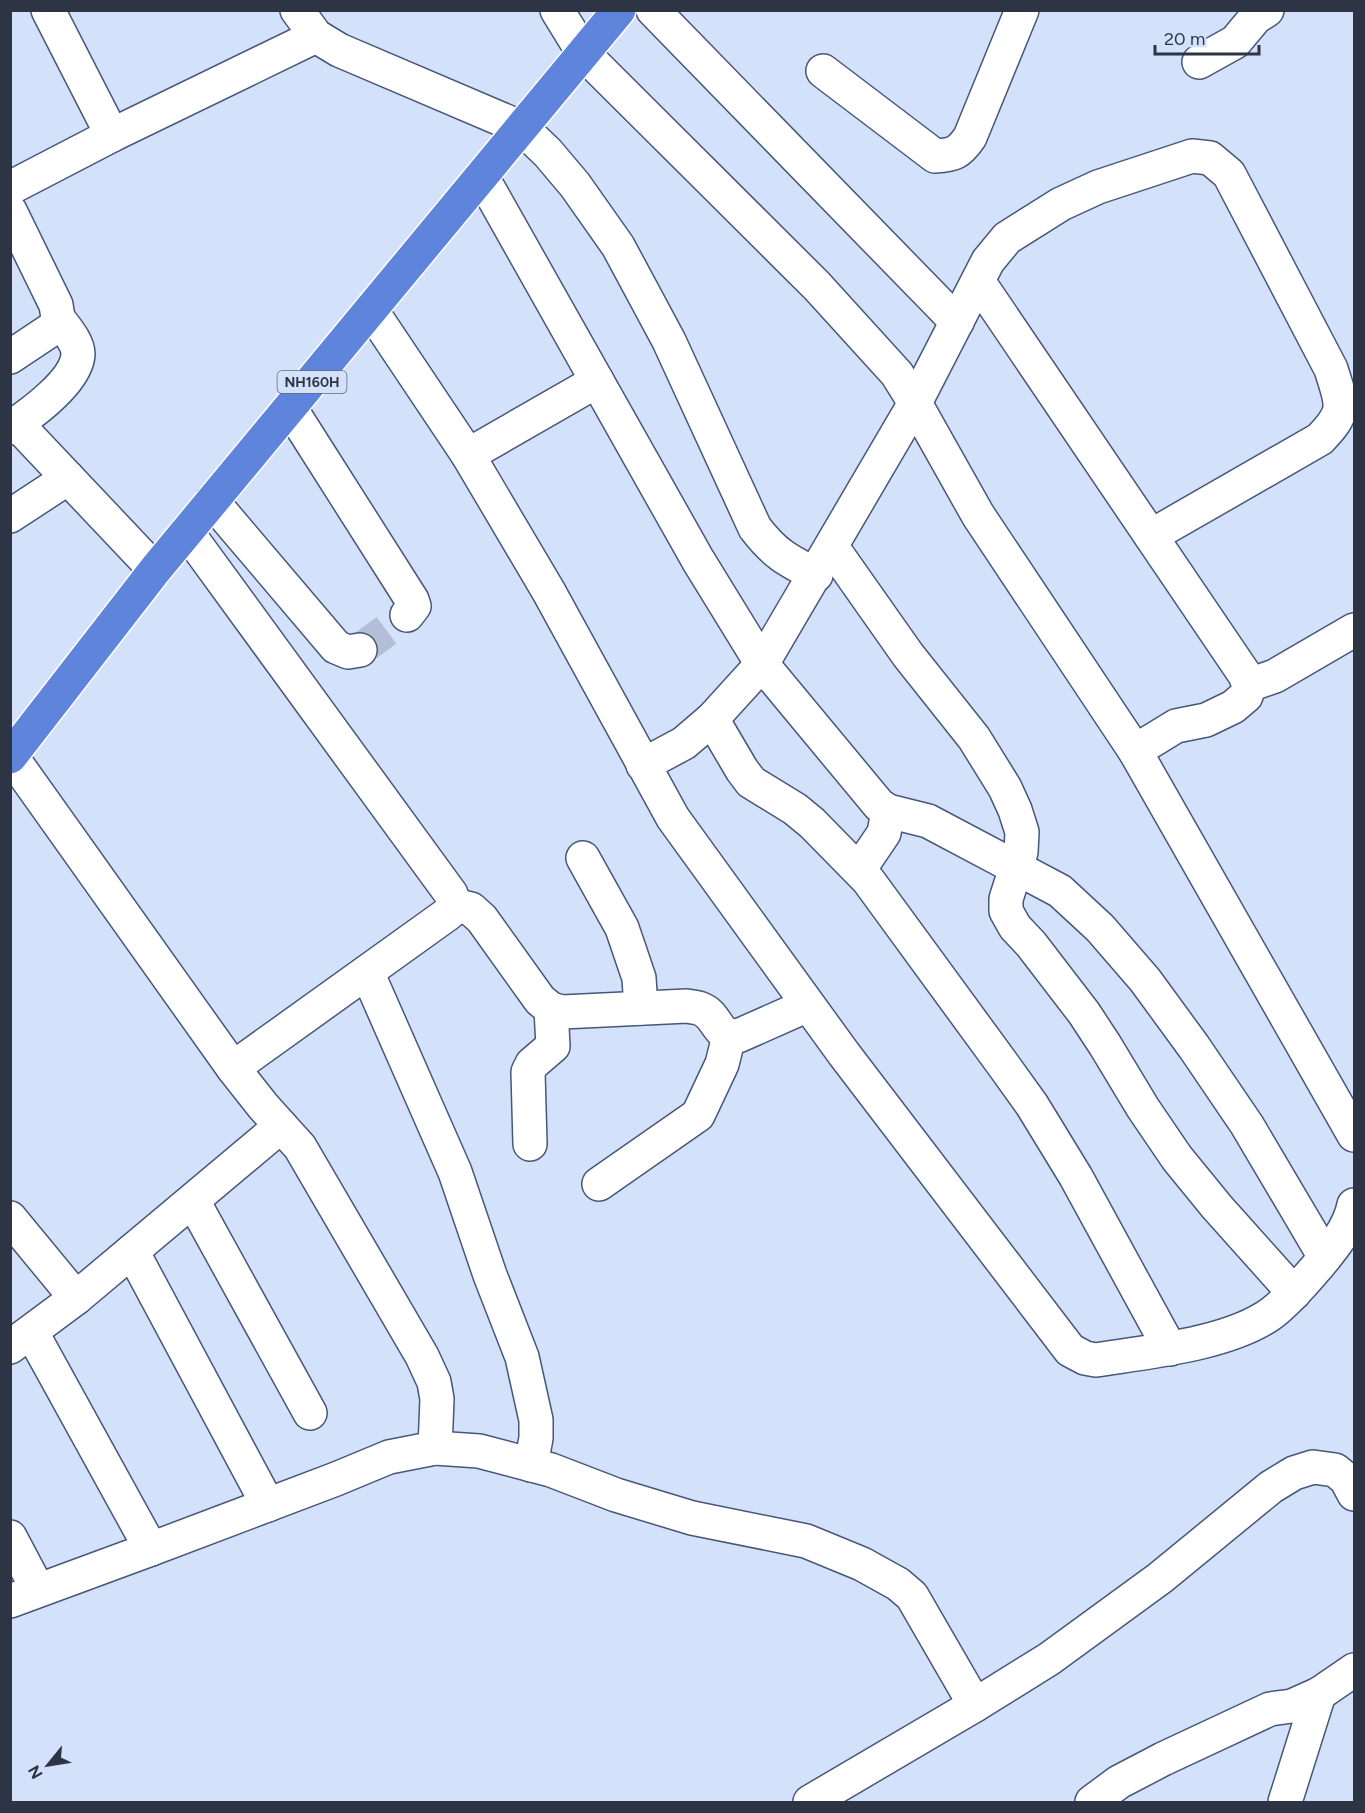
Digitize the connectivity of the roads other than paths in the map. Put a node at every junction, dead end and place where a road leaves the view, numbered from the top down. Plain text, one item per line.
1 (48, 10) edge
2 (557, 10) edge
3 (619, 10) edge
4 (653, 10) edge
5 (1022, 10) edge
6 (1267, 10) edge
7 (306, 23) edge
8 (584, 54) junction
9 (1199, 62) dead end
10 (823, 71) dead end
11 (522, 128) junction
12 (112, 135) junction
13 (482, 177) junction
14 (10, 188) edge
15 (10, 211) edge
16 (978, 281) junction
17 (371, 310) junction
18 (58, 318) junction
19 (957, 322) junction
20 (10, 357) edge
21 (597, 381) junction
22 (915, 403) junction
23 (290, 408) junction
24 (14, 426) edge
25 (468, 455) junction
26 (68, 478) junction
27 (212, 501) junction
28 (10, 516) edge
29 (187, 532) junction
30 (1151, 536) junction
31 (824, 561) junction
32 (155, 570) junction
33 (407, 615) dead end
34 (1354, 630) edge
35 (360, 650) dead end
36 (762, 664) junction
37 (1249, 685) junction
38 (712, 719) junction
39 (1135, 751) junction
40 (11, 757) edge
41 (643, 765) junction
42 (888, 812) junction
43 (583, 858) dead end
44 (1016, 867) junction
45 (859, 870) junction
46 (454, 905) junction
47 (367, 972) junction
48 (808, 1005) junction
49 (641, 1008) junction
50 (551, 1009) junction
51 (729, 1036) junction
52 (233, 1068) junction
53 (281, 1126) junction
54 (1354, 1135) edge
55 (530, 1144) dead end
56 (599, 1184) dead end
57 (193, 1201) junction
58 (1354, 1205) edge
59 (10, 1218) edge
60 (132, 1251) junction
61 (1325, 1257) junction
62 (1294, 1293) junction
63 (76, 1298) junction
64 (21, 1340) edge
65 (1170, 1349) junction
66 (310, 1413) dead end
67 (435, 1448) junction
68 (531, 1465) junction
69 (1354, 1494) edge
70 (268, 1504) junction
71 (10, 1537) edge
72 (152, 1549) junction
73 (24, 1595) edge
74 (1354, 1670) edge
75 (1319, 1694) junction
76 (975, 1706) junction
77 (810, 1803) edge
78 (1092, 1803) edge
79 (1285, 1803) edge

1 - 12 street
2 - 8 street
3 - 8 highway, NH160H
4 - 19 street
5 - 10 street
6 - 9 street
7 - 11 street
7 - 12 street
8 - 11 highway, NH160H
8 - 22 street
11 - 13 highway, NH160H
11 - 31 street
12 - 14 street
13 - 17 highway, NH160H
13 - 21 street
15 - 18 street
16 - 19 street
16 - 30 street
16 - 30 street
17 - 23 highway, NH160H
17 - 25 street
18 - 20 street
18 - 24 street
19 - 22 street
21 - 25 street
21 - 36 street
22 - 31 street
22 - 39 street
23 - 27 highway, NH160H
23 - 33 street
24 - 26 street
25 - 41 street
26 - 28 street
26 - 32 street
27 - 29 highway, NH160H
27 - 35 street
29 - 32 highway, NH160H
29 - 46 street
30 - 37 street
31 - 36 street
31 - 44 street
32 - 40 highway, NH160H
34 - 37 street
36 - 38 street
36 - 42 street
37 - 39 street
38 - 41 street
38 - 45 street
39 - 54 street
40 - 52 street
41 - 48 street
42 - 44 street
42 - 45 street
43 - 49 street
44 - 61 street
44 - 62 street
45 - 65 street
46 - 47 street
46 - 50 street
47 - 52 street
47 - 68 street
48 - 51 street
48 - 65 street
49 - 50 street
49 - 51 street
50 - 55 street
51 - 56 street
52 - 53 street
53 - 57 street
53 - 67 street
57 - 60 street
57 - 66 street
58 - 61 street
59 - 63 street
60 - 63 street
60 - 70 street
61 - 62 street
62 - 65 street
63 - 64 street
64 - 72 street
67 - 68 street
67 - 70 street
68 - 76 street
69 - 76 street
70 - 72 street
71 - 73 street
72 - 73 street
74 - 75 street
75 - 78 street
75 - 79 street
76 - 77 street

